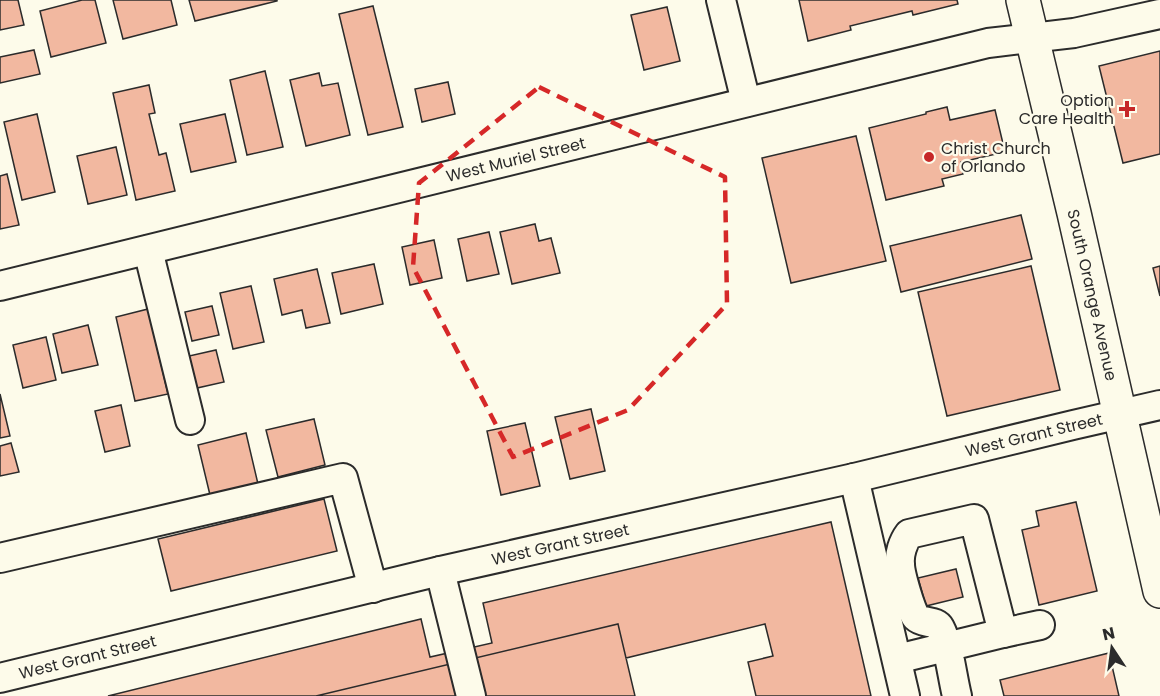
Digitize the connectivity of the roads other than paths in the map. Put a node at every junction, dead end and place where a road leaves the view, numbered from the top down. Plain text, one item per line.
1 (721, 0) edge
2 (1023, 0) edge
3 (1160, 14) edge
4 (1033, 38) junction
5 (746, 102) junction
6 (148, 250) junction
7 (0, 286) edge
8 (1160, 405) edge
9 (1121, 414) junction
10 (190, 420) dead end
11 (854, 478) junction
12 (0, 558) edge
13 (440, 572) junction
14 (373, 588) junction
15 (1160, 591) edge
16 (1040, 625) dead end
17 (1002, 633) junction
18 (946, 647) junction
19 (897, 659) junction
20 (0, 678) edge
21 (471, 696) edge
22 (905, 696) edge
23 (957, 696) edge

1 - 5 street
2 - 4 main road, South Orange Avenue
3 - 4 street, West Muriel Street
4 - 5 street, West Muriel Street
4 - 9 main road, South Orange Avenue
5 - 6 street, West Muriel Street
6 - 7 street, West Muriel Street
6 - 10 street
8 - 9 street, West Grant Street
9 - 11 street, West Grant Street
9 - 15 main road, South Orange Avenue
11 - 13 street, West Grant Street
11 - 19 street
12 - 14 street
13 - 14 street, West Grant Street
13 - 21 street
14 - 20 street, West Grant Street
16 - 17 street
17 - 18 street
17 - 18 street
18 - 19 street
18 - 23 street
19 - 22 street

